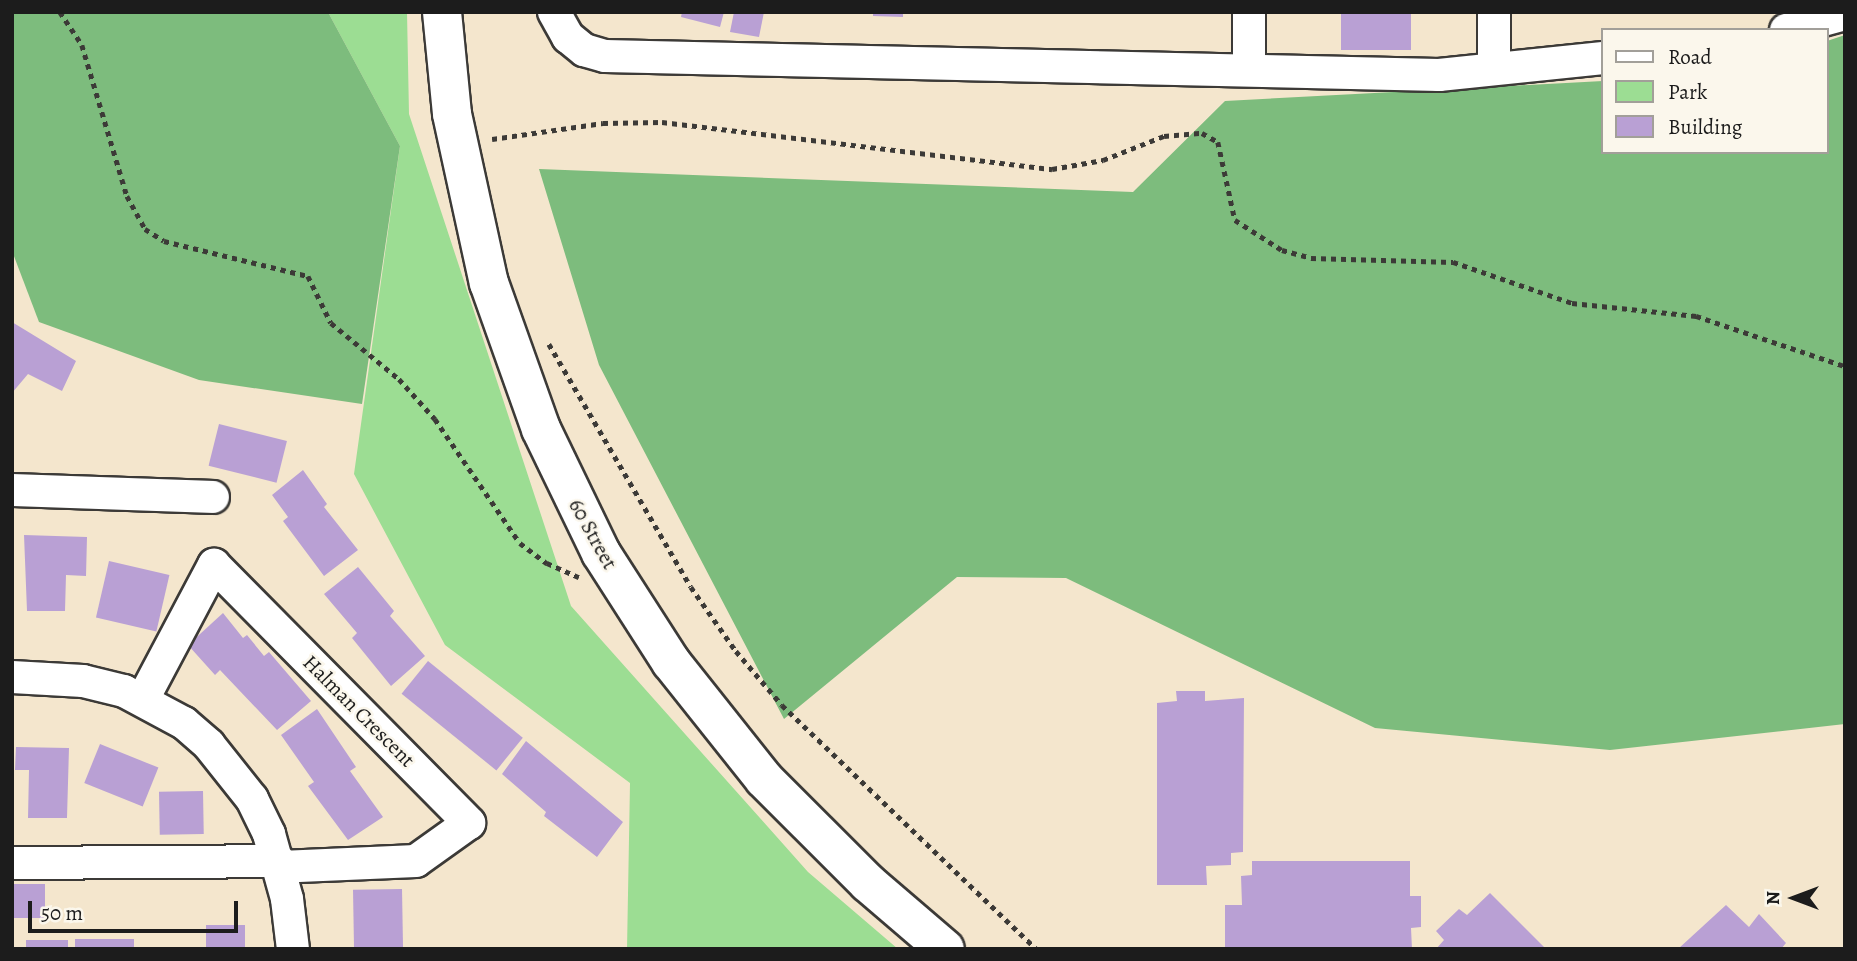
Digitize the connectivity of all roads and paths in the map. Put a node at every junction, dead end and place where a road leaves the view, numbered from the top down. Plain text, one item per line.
1 (60, 12) edge
2 (442, 12) edge
3 (554, 12) edge
4 (1249, 12) edge
5 (1494, 12) edge
6 (1845, 14) edge
7 (1793, 28) edge
8 (1602, 58) edge
9 (1494, 69) junction
10 (1249, 70) junction
11 (485, 140) dead end
12 (543, 332) dead end
13 (1845, 366) edge
14 (12, 490) edge
15 (212, 497) dead end
16 (587, 578) dead end
17 (12, 677) edge
18 (143, 699) junction
19 (12, 863) edge
20 (280, 864) junction
21 (293, 949) edge
22 (945, 949) edge
23 (1036, 949) edge

1 - 16 path
2 - 22 main road, 60 Street
3 - 10 street
4 - 10 street
5 - 9 street
6 - 7 street
8 - 9 street
9 - 10 street
11 - 13 path
12 - 23 path
14 - 15 street
17 - 18 street
18 - 20 street
18 - 20 street, Halman Crescent
19 - 20 street
20 - 21 street

